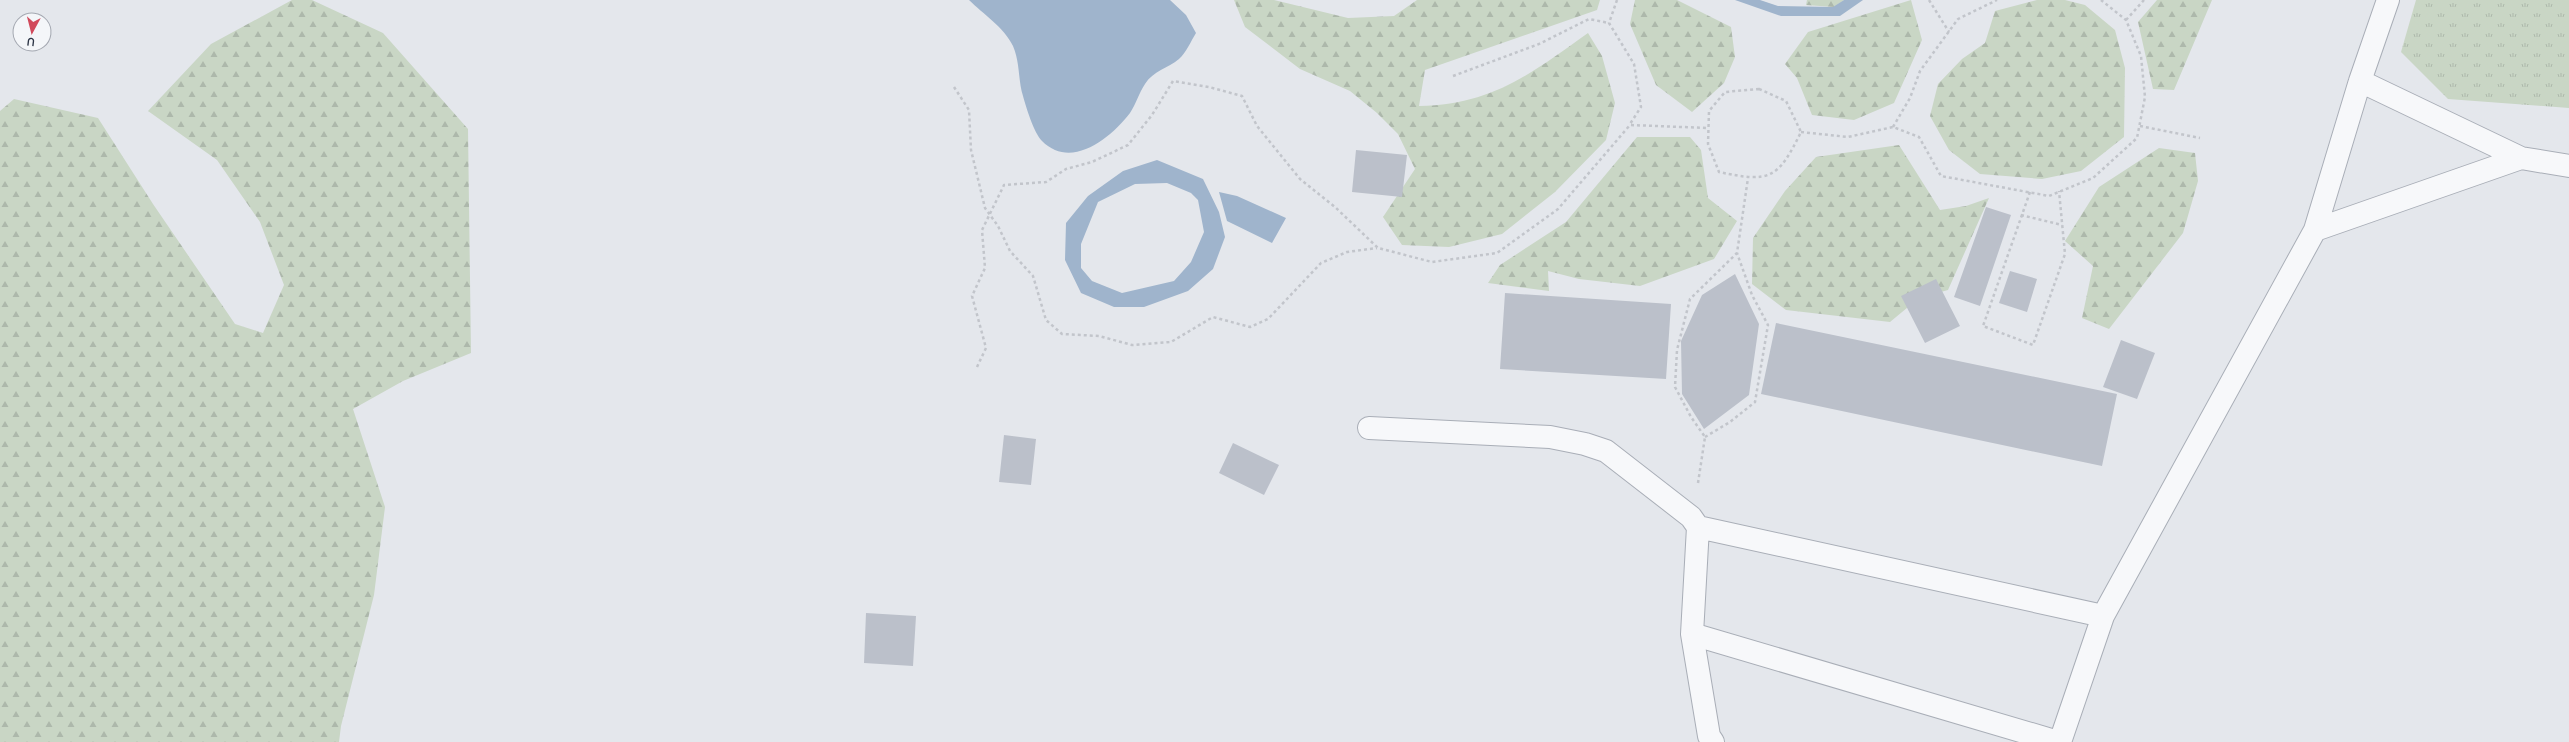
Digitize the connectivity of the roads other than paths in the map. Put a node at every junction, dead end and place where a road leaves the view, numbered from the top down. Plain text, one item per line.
1 (2388, 0) edge
2 (2360, 81) junction
3 (2521, 158) junction
4 (2569, 166) edge
5 (2315, 230) junction
6 (1369, 428) dead end
7 (1698, 527) junction
8 (2103, 616) junction
9 (1692, 634) junction
10 (1713, 742) edge
11 (2059, 742) edge

1 - 2 street
2 - 3 street
2 - 5 street
3 - 4 street
3 - 5 street
5 - 8 street
6 - 7 street
7 - 8 street
7 - 9 street
8 - 11 street
9 - 10 street
9 - 11 street

